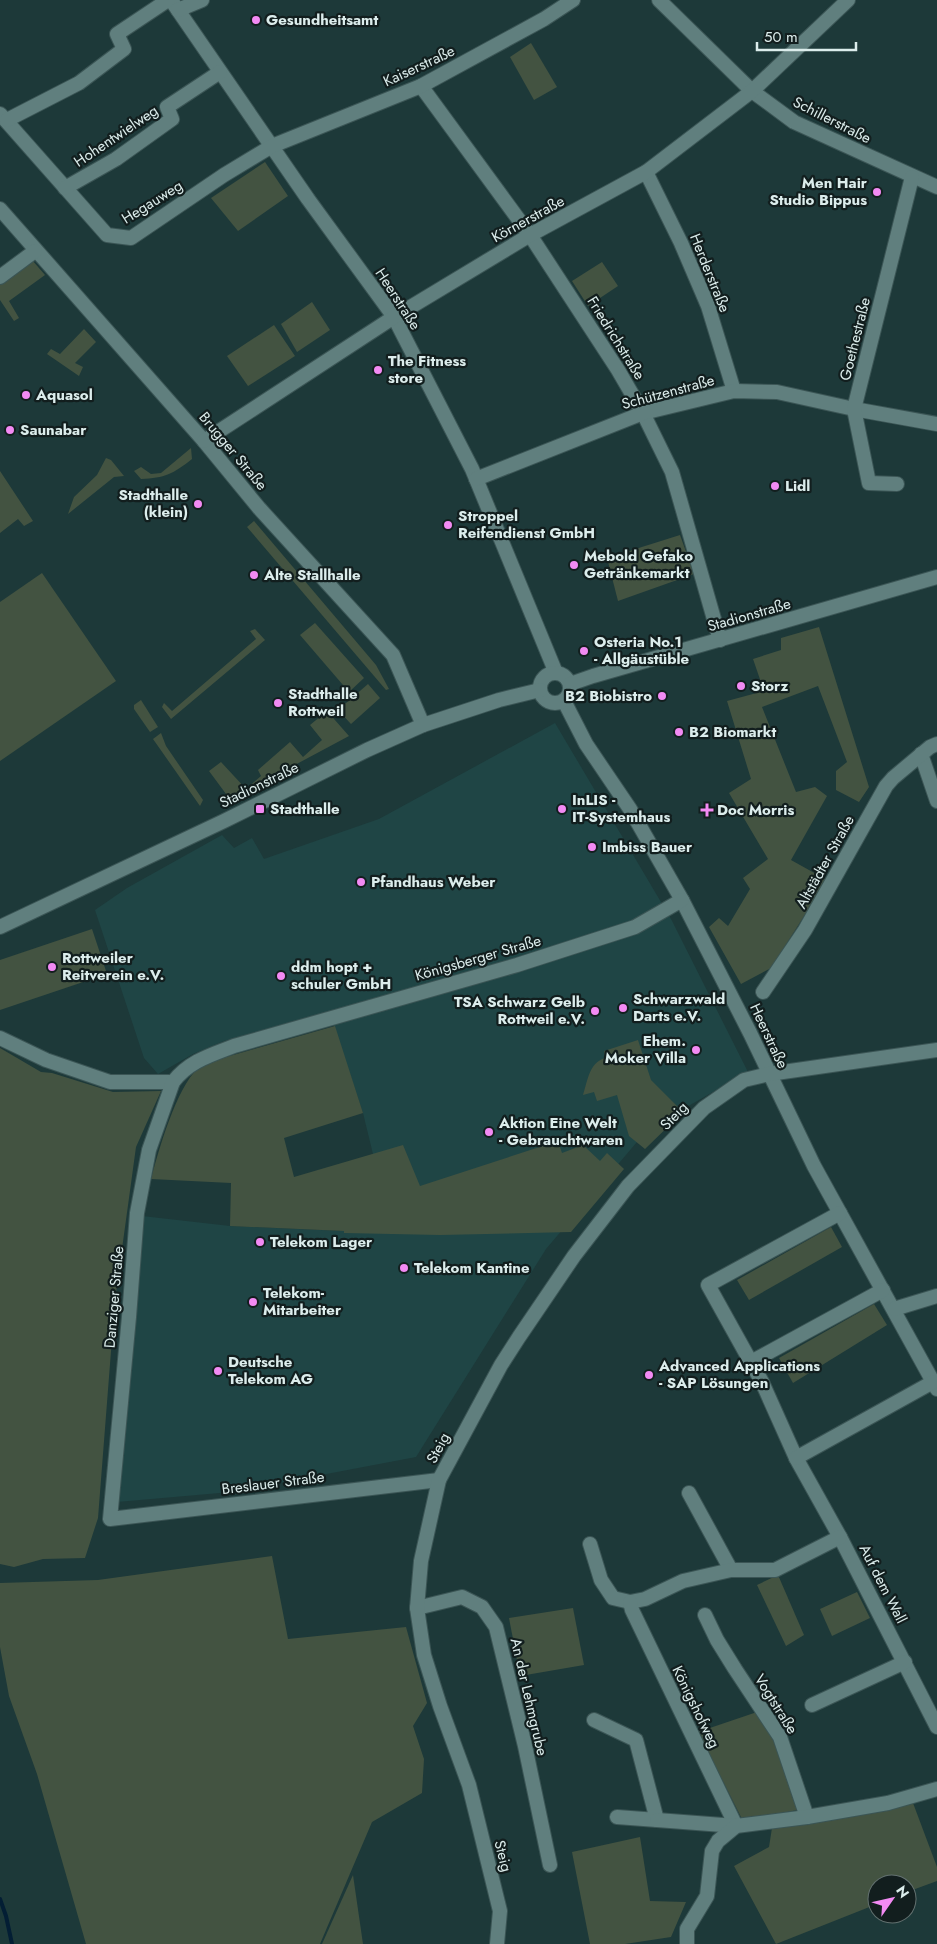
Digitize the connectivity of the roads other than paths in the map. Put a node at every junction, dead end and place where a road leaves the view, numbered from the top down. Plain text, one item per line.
1 (202, 0) edge
2 (573, 0) edge
3 (659, 0) edge
4 (848, 0) edge
5 (172, 3) edge
6 (220, 72) junction
7 (421, 86) junction
8 (752, 91) junction
9 (3, 117) edge
10 (272, 146) junction
11 (646, 172) junction
12 (912, 177) junction
13 (937, 187) edge
14 (65, 188) junction
15 (0, 209) edge
16 (530, 235) junction
17 (35, 251) junction
18 (0, 277) edge
19 (394, 317) junction
20 (734, 391) junction
21 (854, 409) junction
22 (643, 413) junction
23 (937, 424) edge
24 (204, 441) junction
25 (476, 479) junction
26 (897, 484) dead end
27 (937, 577) edge
28 (720, 640) junction
29 (556, 673) junction
30 (570, 684) junction
31 (540, 690) junction
32 (564, 701) junction
33 (423, 725) junction
34 (937, 744) edge
35 (922, 754) junction
36 (937, 801) edge
37 (682, 900) junction
38 (0, 926) edge
39 (763, 992) dead end
40 (0, 1038) edge
41 (937, 1050) edge
42 (769, 1074) junction
43 (173, 1082) junction
44 (840, 1213) junction
45 (883, 1290) junction
46 (937, 1296) edge
47 (894, 1309) junction
48 (751, 1362) junction
49 (935, 1385) edge
50 (796, 1458) junction
51 (439, 1480) junction
52 (689, 1493) dead end
53 (110, 1520) joint
54 (840, 1537) junction
55 (590, 1544) dead end
56 (731, 1570) junction
57 (630, 1602) junction
58 (417, 1608) junction
59 (705, 1614) dead end
60 (905, 1662) junction
61 (812, 1705) dead end
62 (594, 1720) dead end
63 (937, 1727) edge
64 (937, 1789) edge
65 (617, 1817) dead end
66 (807, 1817) junction
67 (657, 1820) junction
68 (736, 1826) junction
69 (550, 1864) dead end
70 (498, 1943) edge
71 (686, 1944) edge

1 - 5 street
2 - 7 street, Kaiserstraße
3 - 8 street, Schillerstraße
4 - 8 street, Körnerstraße
5 - 6 street, Heerstraße
5 - 9 street
6 - 10 street, Heerstraße
6 - 14 street, Hohentwielweg
7 - 10 street, Kaiserstraße
7 - 16 street, Friedrichstraße
8 - 11 street, Körnerstraße
8 - 12 street, Schillerstraße
9 - 14 street, Hegauweg
10 - 14 street, Hegauweg
10 - 19 street, Heerstraße
11 - 16 street, Körnerstraße
11 - 20 street, Herderstraße
12 - 13 street, Schillerstraße
12 - 21 street, Goethestraße
15 - 17 street, Brugger Straße
16 - 19 street, Körnerstraße
16 - 22 street, Friedrichstraße
17 - 18 street
17 - 24 street, Brugger Straße
19 - 24 street, Körnerstraße
19 - 25 street, Heerstraße
20 - 21 street, Schützenstraße
20 - 22 street, Schützenstraße
21 - 23 street, Schützenstraße
21 - 26 street, Goethestraße
22 - 25 street, Schützenstraße
22 - 28 street, Friedrichstraße
24 - 33 street, Brugger Straße
25 - 29 street, Heerstraße
27 - 28 street, Stadionstraße
28 - 30 street, Stadionstraße
29 - 30 street
29 - 31 street
30 - 32 street
31 - 32 street
31 - 33 street, Stadionstraße
32 - 37 street, Heerstraße
33 - 38 street, Stadionstraße
34 - 35 street, Altstädter Straße
35 - 36 street
35 - 39 street, Altstädter Straße
37 - 42 street, Heerstraße
37 - 43 street, Königsberger Straße
40 - 43 street
41 - 42 street, Steig
42 - 44 street, Heerstraße
42 - 51 street, Steig
43 - 53 street, Danziger Straße
44 - 45 street, Heerstraße
44 - 48 street, Auf dem Wall
45 - 47 street, Heerstraße
45 - 48 street
46 - 47 street
47 - 49 street, Heerstraße
48 - 50 street, Auf dem Wall
49 - 50 street
50 - 54 street, Auf dem Wall
51 - 53 street, Breslauer Straße
51 - 58 street, Steig
52 - 56 street
54 - 56 street
54 - 60 street, Auf dem Wall
55 - 57 street
56 - 57 street
57 - 68 street, Königshofweg
58 - 69 street, An der Lehmgrube
58 - 70 street, Steig
59 - 66 street, Vogtstraße
60 - 61 street
60 - 63 street, Auf dem Wall
62 - 67 street
64 - 66 street
65 - 67 street
66 - 68 street
67 - 68 street
68 - 71 street

